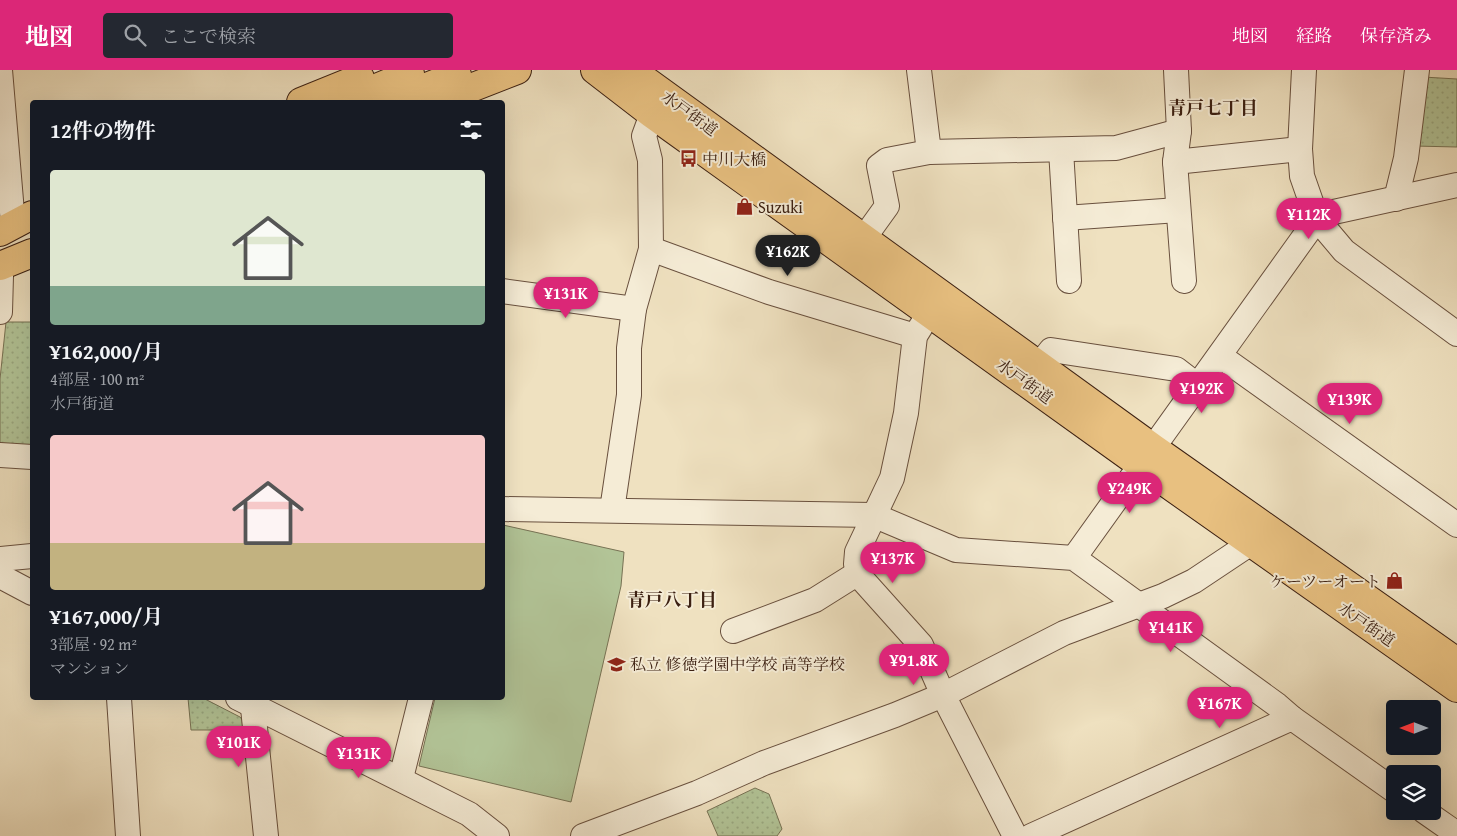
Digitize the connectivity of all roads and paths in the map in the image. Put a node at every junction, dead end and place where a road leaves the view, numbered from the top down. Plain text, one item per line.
1 (0, 70) edge
2 (379, 70) edge
3 (421, 70) edge
4 (481, 70) edge
5 (517, 70) edge
6 (595, 70) edge
7 (918, 70) edge
8 (1176, 70) edge
9 (1304, 70) edge
10 (1417, 70) edge
11 (635, 72) edge
12 (466, 81) edge
13 (347, 85) edge
14 (306, 100) edge
15 (397, 100) edge
16 (439, 100) edge
17 (652, 114) junction
18 (1179, 131) junction
19 (1300, 149) junction
20 (1061, 150) junction
21 (929, 152) junction
22 (1175, 162) junction
23 (1457, 185) edge
24 (1396, 199) junction
25 (1178, 210) junction
26 (1065, 218) junction
27 (1317, 219) junction
28 (16, 229) edge
29 (864, 238) junction
30 (651, 249) junction
31 (30, 254) edge
32 (30, 266) edge
33 (0, 273) edge
34 (1069, 281) dead end
35 (1184, 281) dead end
36 (505, 291) edge
37 (634, 309) junction
38 (0, 312) edge
39 (930, 312) junction
40 (1457, 334) edge
41 (915, 336) junction
42 (1220, 356) junction
43 (1039, 365) junction
44 (1198, 386) junction
45 (0, 456) edge
46 (30, 457) edge
47 (1147, 457) junction
48 (505, 509) edge
49 (612, 510) junction
50 (873, 515) junction
51 (1457, 525) edge
52 (1251, 543) junction
53 (30, 556) edge
54 (1074, 558) junction
55 (0, 559) edge
56 (858, 574) junction
57 (0, 576) edge
58 (30, 592) edge
59 (1140, 606) junction
60 (733, 631) dead end
61 (1457, 662) edge
62 (1457, 688) edge
63 (944, 695) junction
64 (119, 700) edge
65 (247, 700) edge
66 (420, 700) edge
67 (1292, 718) junction
68 (401, 778) junction
69 (1386, 785) edge
70 (1437, 820) edge
71 (1457, 834) edge
72 (128, 836) edge
73 (266, 836) edge
74 (497, 836) edge
75 (583, 836) edge
76 (1015, 836) edge
77 (1031, 836) edge

1 - 28 street
2 - 13 main road
3 - 13 main road
4 - 12 main road
5 - 12 main road
6 - 17 main road, 水戸街道
7 - 21 street
8 - 18 street
9 - 19 street
10 - 24 street
11 - 29 main road, 水戸街道
12 - 15 main road
12 - 16 main road
13 - 14 main road
17 - 30 street
17 - 39 main road, 水戸街道
18 - 20 street
18 - 22 street
19 - 22 street
19 - 27 street
20 - 21 street
20 - 26 street
21 - 29 street
22 - 25 street
23 - 24 street
24 - 27 street
25 - 26 street
25 - 35 street
26 - 34 street
27 - 40 street
27 - 42 street
29 - 43 main road, 水戸街道
30 - 37 street
30 - 41 street
31 - 33 main road
32 - 33 main road
33 - 38 street
36 - 37 street
37 - 49 street
39 - 41 street
39 - 47 main road, 水戸街道
41 - 50 street
42 - 44 street
42 - 51 street
43 - 44 street
43 - 47 main road, 水戸街道
44 - 47 street
45 - 46 street
47 - 52 main road, 水戸街道
47 - 54 street
47 - 61 main road, 水戸街道
48 - 49 street
49 - 50 street
50 - 54 street
50 - 56 street
52 - 59 street
52 - 62 main road, 水戸街道
53 - 55 street
54 - 59 street
56 - 60 street
56 - 63 street
57 - 58 street
59 - 63 street
59 - 67 street
63 - 75 street
63 - 76 street
64 - 72 street
65 - 68 street
65 - 73 street
66 - 68 street
67 - 69 street
67 - 77 street
68 - 74 street
70 - 71 street

